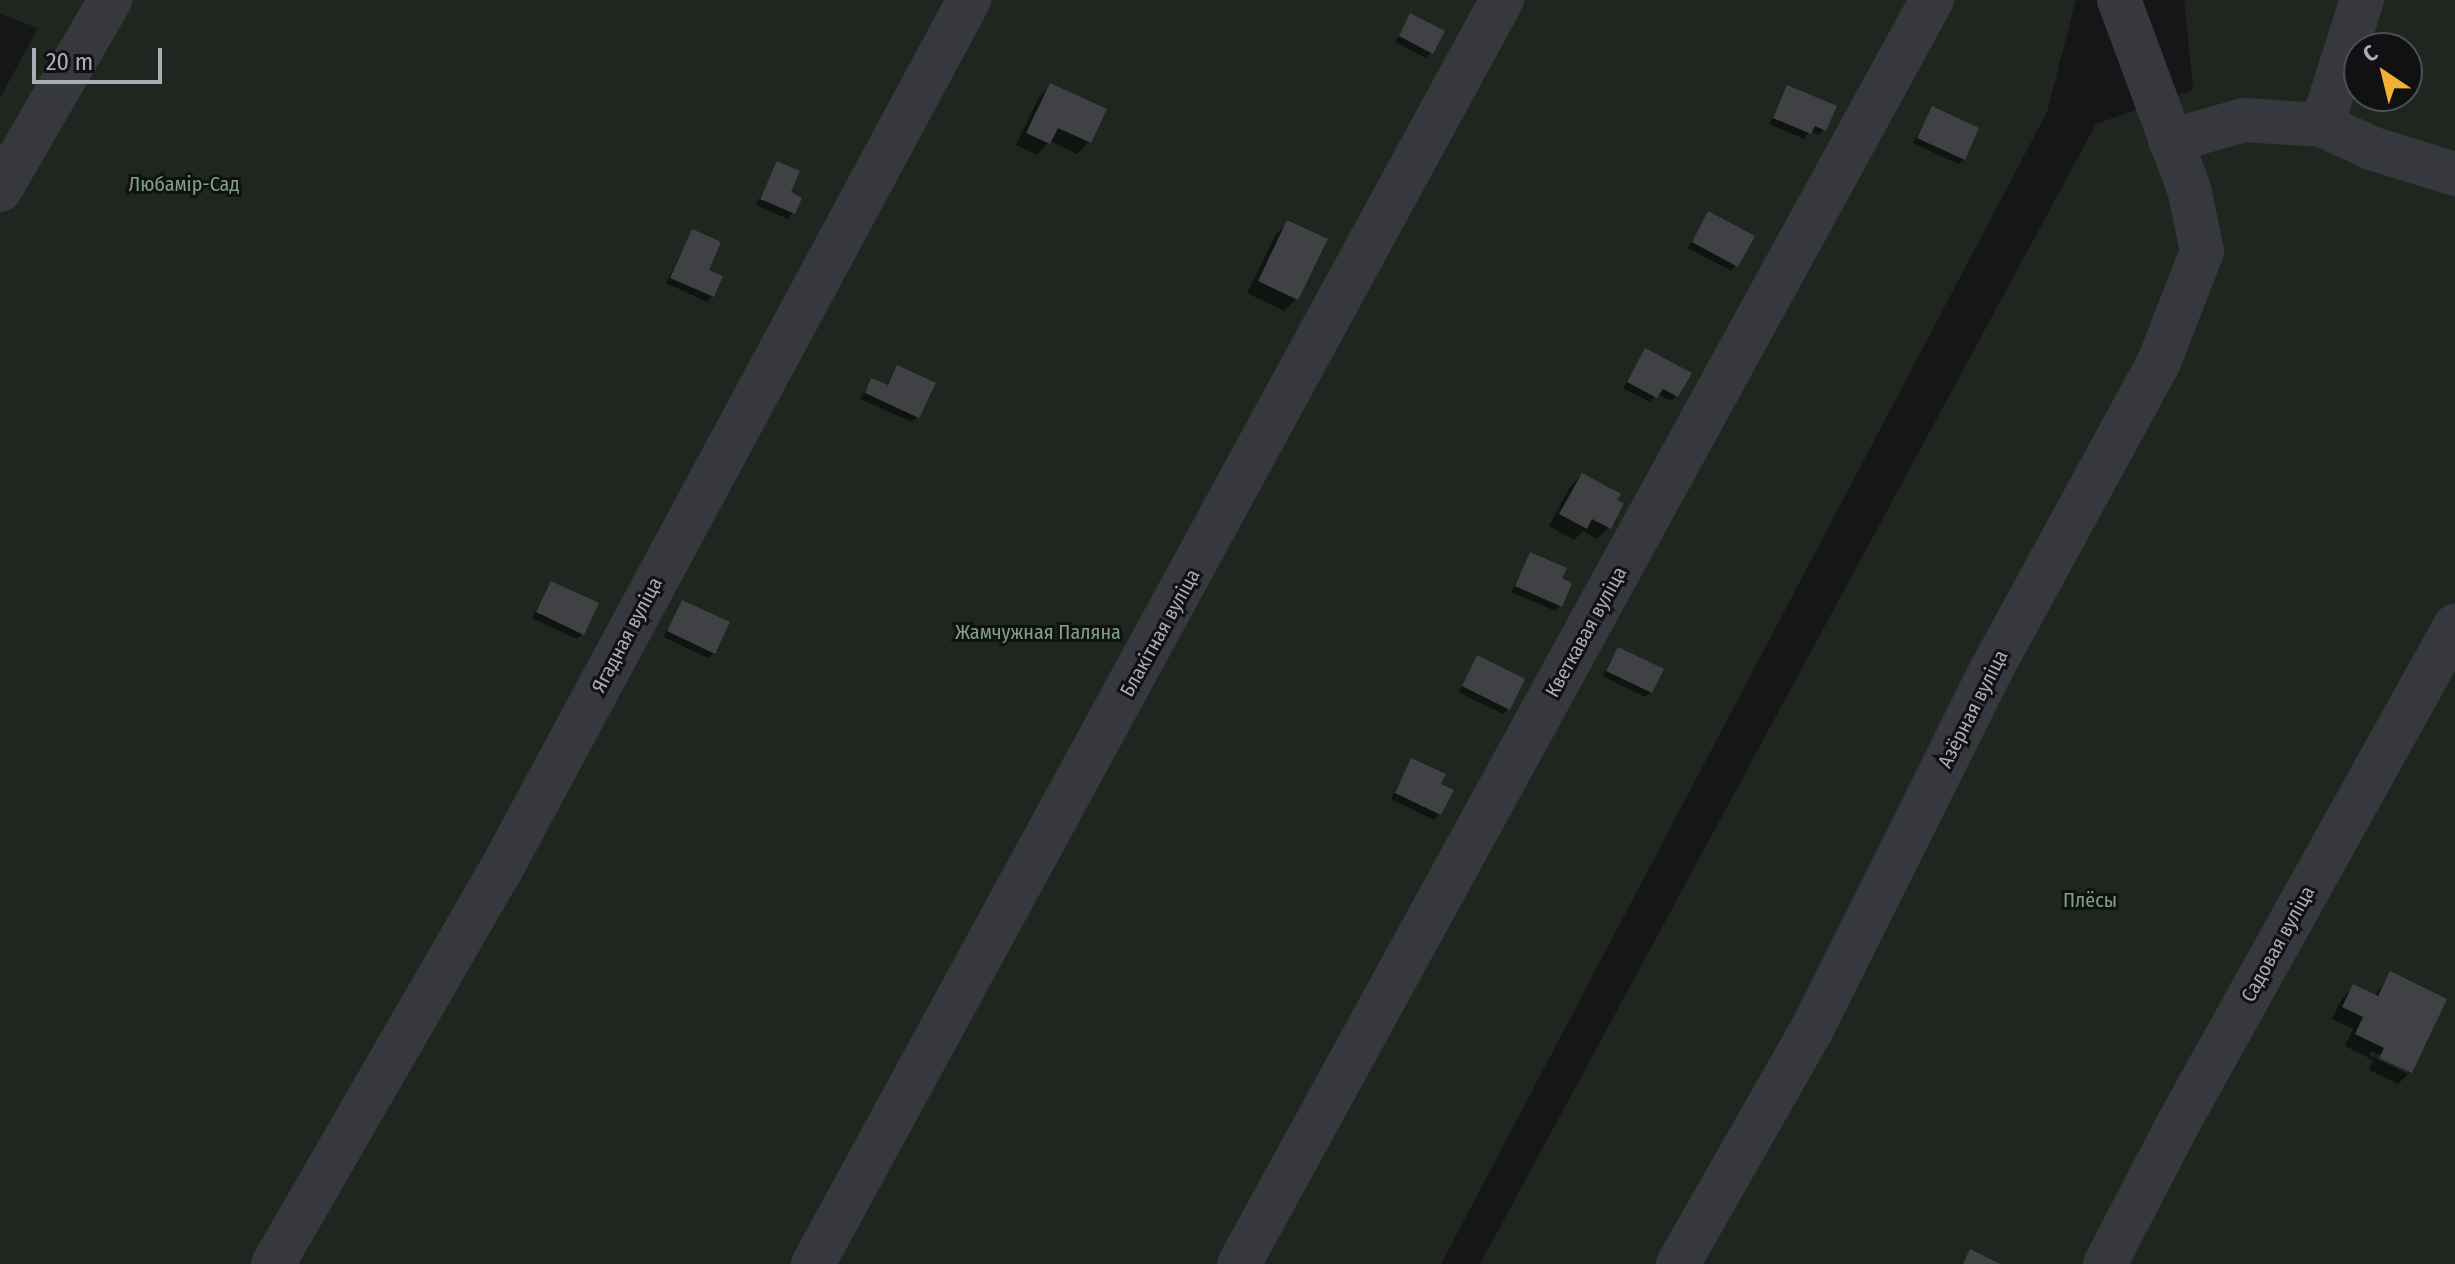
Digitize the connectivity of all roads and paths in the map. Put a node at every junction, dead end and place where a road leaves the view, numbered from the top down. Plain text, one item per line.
1 (110, 0) edge
2 (969, 0) edge
3 (1502, 0) edge
4 (1932, 0) edge
5 (2119, 0) edge
6 (2362, 0) edge
7 (2322, 125) junction
8 (2170, 141) junction
9 (2455, 174) edge
10 (0, 190) edge
11 (2455, 626) edge
12 (273, 1264) edge
13 (813, 1264) edge
14 (1239, 1264) edge
15 (1678, 1264) edge
16 (2105, 1264) edge

1 - 10 street
2 - 12 street, Ягадная вуліца
3 - 13 street, Блакітная вуліца
4 - 14 street, Кветкавая вуліца
5 - 8 street, Азёрная вуліца
6 - 7 street
7 - 8 street
7 - 9 street
8 - 15 street, Азёрная вуліца
11 - 16 street, Садовая вуліца

